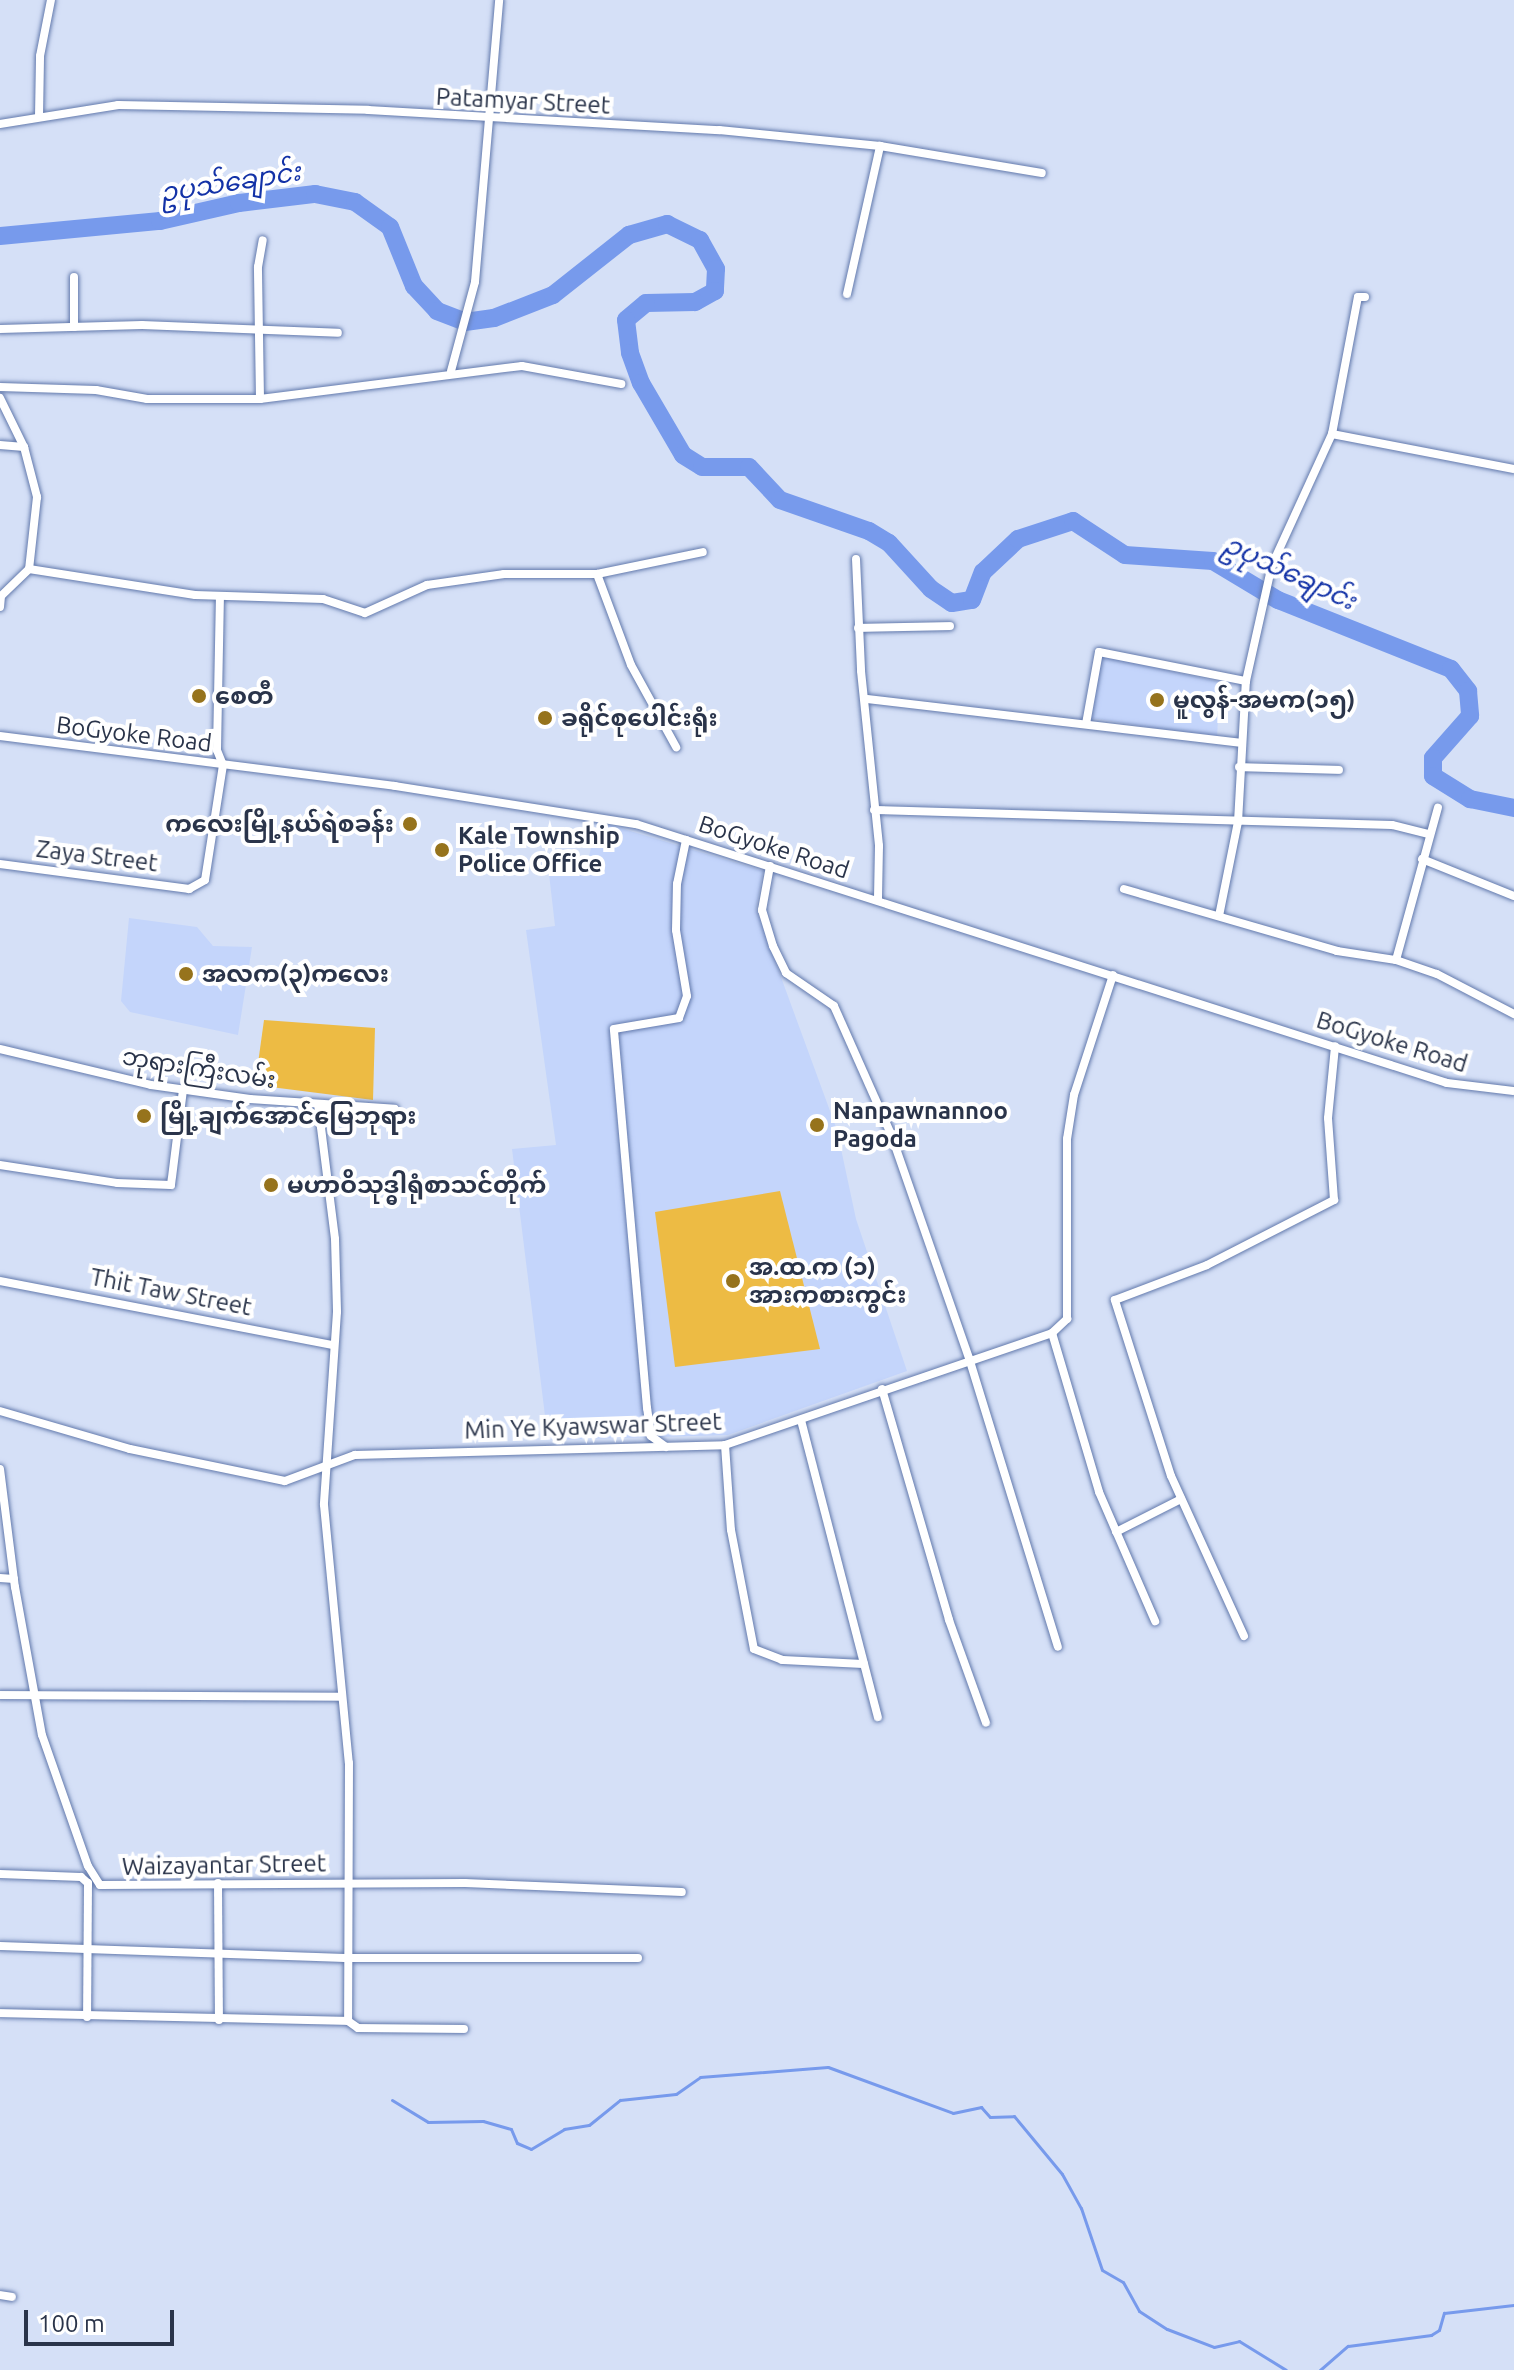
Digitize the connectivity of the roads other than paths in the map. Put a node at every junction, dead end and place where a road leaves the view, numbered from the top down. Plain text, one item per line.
1 (51, 0) edge
2 (499, 0) edge
3 (39, 116) junction
4 (492, 121) junction
5 (0, 124) edge
6 (880, 146) junction
7 (1042, 173) dead end
8 (263, 240) dead end
9 (74, 277) dead end
10 (847, 294) dead end
11 (1365, 297) dead end
12 (74, 327) junction
13 (0, 329) edge
14 (260, 330) junction
15 (338, 333) dead end
16 (451, 371) junction
17 (621, 384) dead end
18 (0, 387) edge
19 (0, 398) edge
20 (260, 399) junction
21 (1332, 434) junction
22 (0, 445) edge
23 (24, 447) junction
24 (1514, 469) edge
25 (703, 552) dead end
26 (856, 559) dead end
27 (29, 569) junction
28 (597, 574) junction
29 (1, 596) edge
30 (220, 596) junction
31 (0, 607) edge
32 (950, 626) dead end
33 (858, 628) junction
34 (1246, 681) junction
35 (867, 699) junction
36 (1086, 724) junction
37 (0, 736) edge
38 (1240, 743) junction
39 (676, 747) dead end
40 (223, 765) junction
41 (1239, 767) junction
42 (1339, 770) dead end
43 (1438, 808) dead end
44 (874, 810) junction
45 (1238, 822) junction
46 (1428, 834) junction
47 (686, 840) junction
48 (1422, 859) junction
49 (0, 864) edge
50 (770, 866) junction
51 (1124, 889) dead end
52 (1514, 896) edge
53 (878, 900) junction
54 (1219, 916) junction
55 (1396, 960) junction
56 (1113, 975) junction
57 (1514, 1014) edge
58 (1335, 1046) junction
59 (0, 1049) edge
60 (183, 1090) junction
61 (1514, 1091) edge
62 (318, 1104) junction
63 (395, 1109) dead end
64 (0, 1165) edge
65 (0, 1281) edge
66 (1052, 1333) junction
67 (333, 1345) junction
68 (969, 1358) junction
69 (882, 1389) junction
70 (0, 1411) edge
71 (801, 1420) junction
72 (725, 1445) junction
73 (666, 1448) junction
74 (326, 1463) junction
75 (0, 1469) edge
76 (1181, 1499) junction
77 (1116, 1532) junction
78 (0, 1578) edge
79 (14, 1579) junction
80 (1155, 1621) dead end
81 (1244, 1636) dead end
82 (1058, 1647) dead end
83 (864, 1664) junction
84 (35, 1693) junction
85 (0, 1695) edge
86 (341, 1697) junction
87 (878, 1717) dead end
88 (986, 1723) dead end
89 (0, 1874) edge
90 (218, 1883) junction
91 (349, 1883) junction
92 (682, 1892) dead end
93 (0, 1946) edge
94 (86, 1951) junction
95 (220, 1954) junction
96 (345, 1958) junction
97 (638, 1958) dead end
98 (0, 2013) edge
99 (87, 2017) junction
100 (219, 2020) junction
101 (348, 2021) junction
102 (464, 2029) dead end
103 (0, 2295) edge
104 (12, 2297) dead end

1 - 3 street
2 - 4 street
3 - 4 street, Patamyar Street
3 - 5 street, Patamyar Street
4 - 6 street, Patamyar Street
4 - 16 street
6 - 7 street, Patamyar Street
6 - 10 street
8 - 14 street
9 - 12 street
11 - 21 street
12 - 13 street
12 - 14 street
14 - 15 street
14 - 20 street
16 - 17 street
16 - 20 street
18 - 20 street
19 - 23 street
21 - 24 street
21 - 34 street
22 - 23 street
23 - 27 street
25 - 28 street
26 - 33 street
27 - 29 street
27 - 30 street
28 - 30 street
28 - 39 street
29 - 31 street
30 - 40 street
32 - 33 street
33 - 35 street
34 - 36 street
34 - 38 street
35 - 36 street
35 - 44 street
36 - 38 street
37 - 40 street, BoGyoke Road
38 - 41 street
40 - 47 street, BoGyoke Road
40 - 49 street, Zaya Street
41 - 42 street
41 - 45 street
43 - 46 street
44 - 45 street
44 - 53 street
45 - 46 street
45 - 54 street
46 - 48 street
47 - 50 street, BoGyoke Road
47 - 73 street
48 - 52 street
48 - 55 street
50 - 53 street, BoGyoke Road
50 - 68 street
51 - 54 street
53 - 56 street, BoGyoke Road
54 - 55 street
55 - 57 street
56 - 58 street, BoGyoke Road
56 - 66 street
58 - 61 street, BoGyoke Road
58 - 76 street
59 - 60 street, ဘုရားကြီးလမ်း
60 - 62 street, ဘုရားကြီးလမ်း
60 - 64 street
62 - 63 street, ဘုရားကြီးလမ်း
62 - 67 street
65 - 67 street, Thit Taw Street
66 - 68 street, Min Ye Kyawswar Street
66 - 77 street
67 - 74 street
68 - 69 street, Min Ye Kyawswar Street
68 - 82 street
69 - 71 street, Min Ye Kyawswar Street
69 - 88 street
70 - 74 street, Min Ye Kyawswar Street
71 - 72 street, Min Ye Kyawswar Street
71 - 83 street
72 - 73 street, Min Ye Kyawswar Street
72 - 83 street
73 - 74 street, Min Ye Kyawswar Street
74 - 86 street
75 - 79 street, Waizayantar Street
76 - 77 street
76 - 81 street
77 - 80 street
78 - 79 street
79 - 84 street, Waizayantar Street
83 - 87 street
84 - 85 street
84 - 86 street
84 - 90 street, Waizayantar Street
86 - 91 street
89 - 94 street
90 - 91 street, Waizayantar Street
90 - 95 street
91 - 92 street, Waizayantar Street
91 - 96 street
93 - 94 street
94 - 95 street
94 - 99 street
95 - 96 street
95 - 100 street
96 - 97 street
96 - 101 street
98 - 99 street
99 - 100 street
100 - 101 street
101 - 102 street
103 - 104 street

